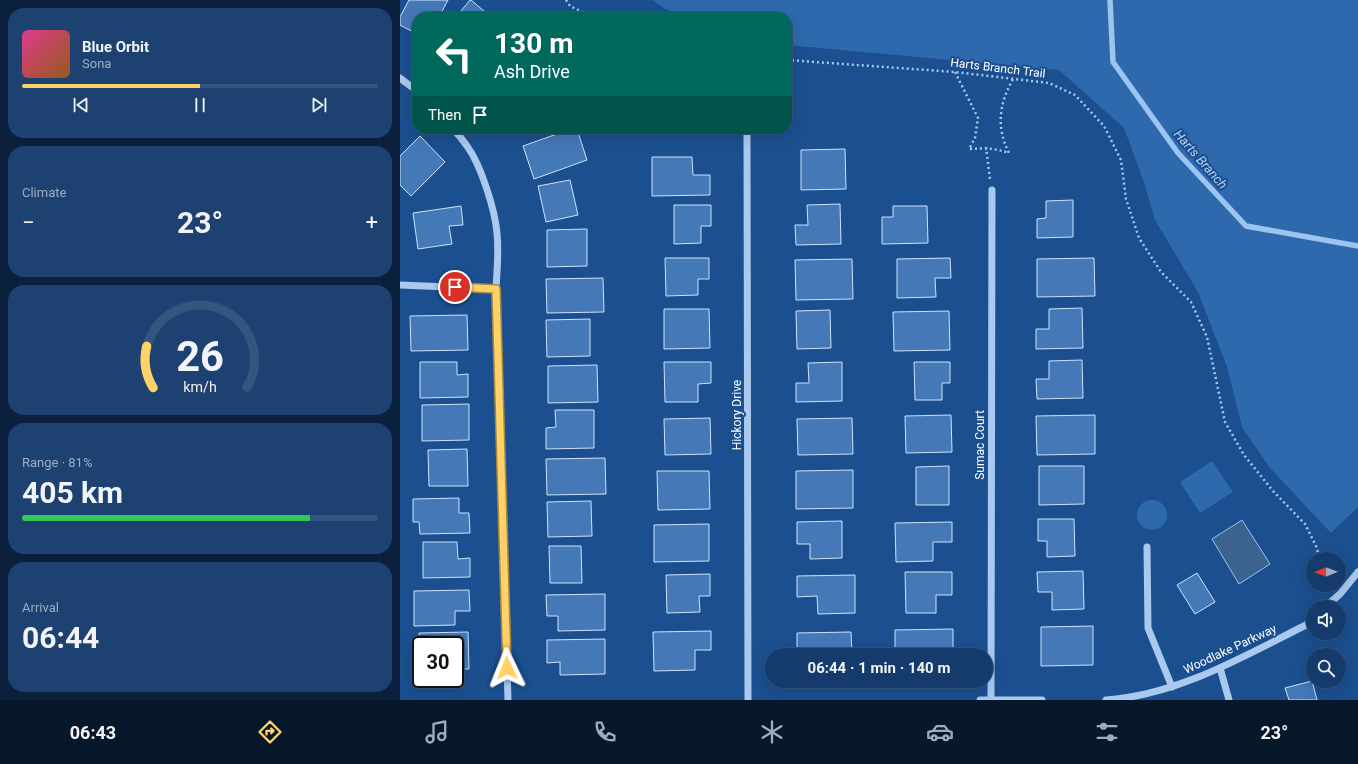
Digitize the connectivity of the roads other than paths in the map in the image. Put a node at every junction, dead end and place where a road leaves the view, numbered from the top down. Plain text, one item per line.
1 (400, 78) edge
2 (412, 87) edge
3 (457, 134) edge
4 (747, 134) edge
5 (992, 190) road end
6 (400, 285) edge
7 (496, 289) junction
8 (1147, 547) dead end
9 (1358, 572) edge
10 (1333, 600) edge
11 (1306, 625) edge
12 (1220, 668) junction
13 (1172, 687) junction
14 (508, 700) edge
15 (748, 700) edge
16 (980, 700) edge
17 (990, 700) edge
18 (1042, 700) edge
19 (1106, 700) edge
20 (1229, 700) edge

1 - 2 street
3 - 7 street
4 - 15 street, Hickory Drive
5 - 17 street, Sumac Court
6 - 7 street
7 - 14 street
8 - 13 street
9 - 10 street
11 - 12 street, Woodlake Parkway
12 - 13 street, Woodlake Parkway
12 - 20 street
13 - 19 street, Woodlake Parkway
16 - 17 street
17 - 18 street

